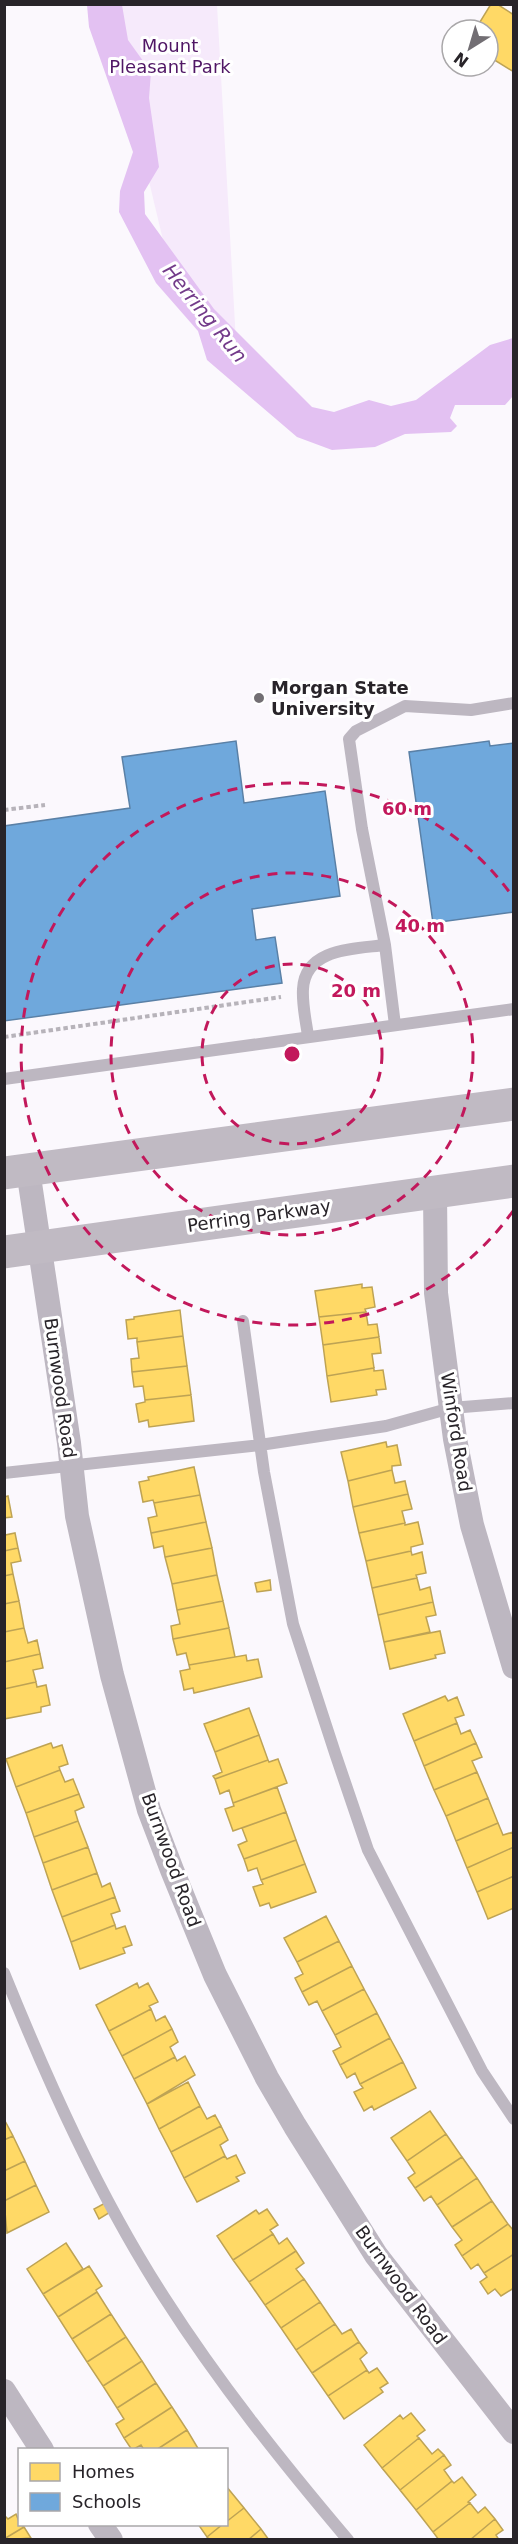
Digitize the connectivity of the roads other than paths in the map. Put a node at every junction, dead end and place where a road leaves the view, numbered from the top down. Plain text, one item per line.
1 (513, 703) edge
2 (385, 945) junction
3 (513, 1009) edge
4 (395, 1025) junction
5 (308, 1036) junction
6 (4, 1079) edge
7 (513, 1104) edge
8 (16, 1171) edge
9 (513, 1181) edge
10 (435, 1192) junction
11 (40, 1247) junction
12 (4, 1252) edge
13 (243, 1320) dead end
14 (513, 1403) edge
15 (451, 1408) junction
16 (260, 1445) junction
17 (71, 1464) junction
18 (4, 1473) edge
19 (513, 1666) edge
20 (4, 1972) edge
21 (513, 2119) edge
22 (4, 2391) edge
23 (513, 2432) edge
24 (41, 2448) edge
25 (101, 2526) edge
26 (111, 2540) edge
27 (348, 2540) edge

1 - 2 lane
2 - 4 lane
2 - 5 lane
3 - 4 lane
4 - 5 lane
5 - 6 lane
7 - 8 main road
8 - 11 street, Burnwood Road
9 - 10 main road, Perring Parkway
10 - 11 main road, Perring Parkway
10 - 15 street, Winford Road
11 - 12 main road, Perring Parkway
11 - 17 street, Burnwood Road
13 - 16 lane
14 - 15 lane
15 - 16 lane
15 - 19 street, Winford Road
16 - 17 lane
16 - 21 lane
17 - 18 lane
17 - 23 street, Burnwood Road
20 - 27 lane
22 - 24 street
25 - 26 street

